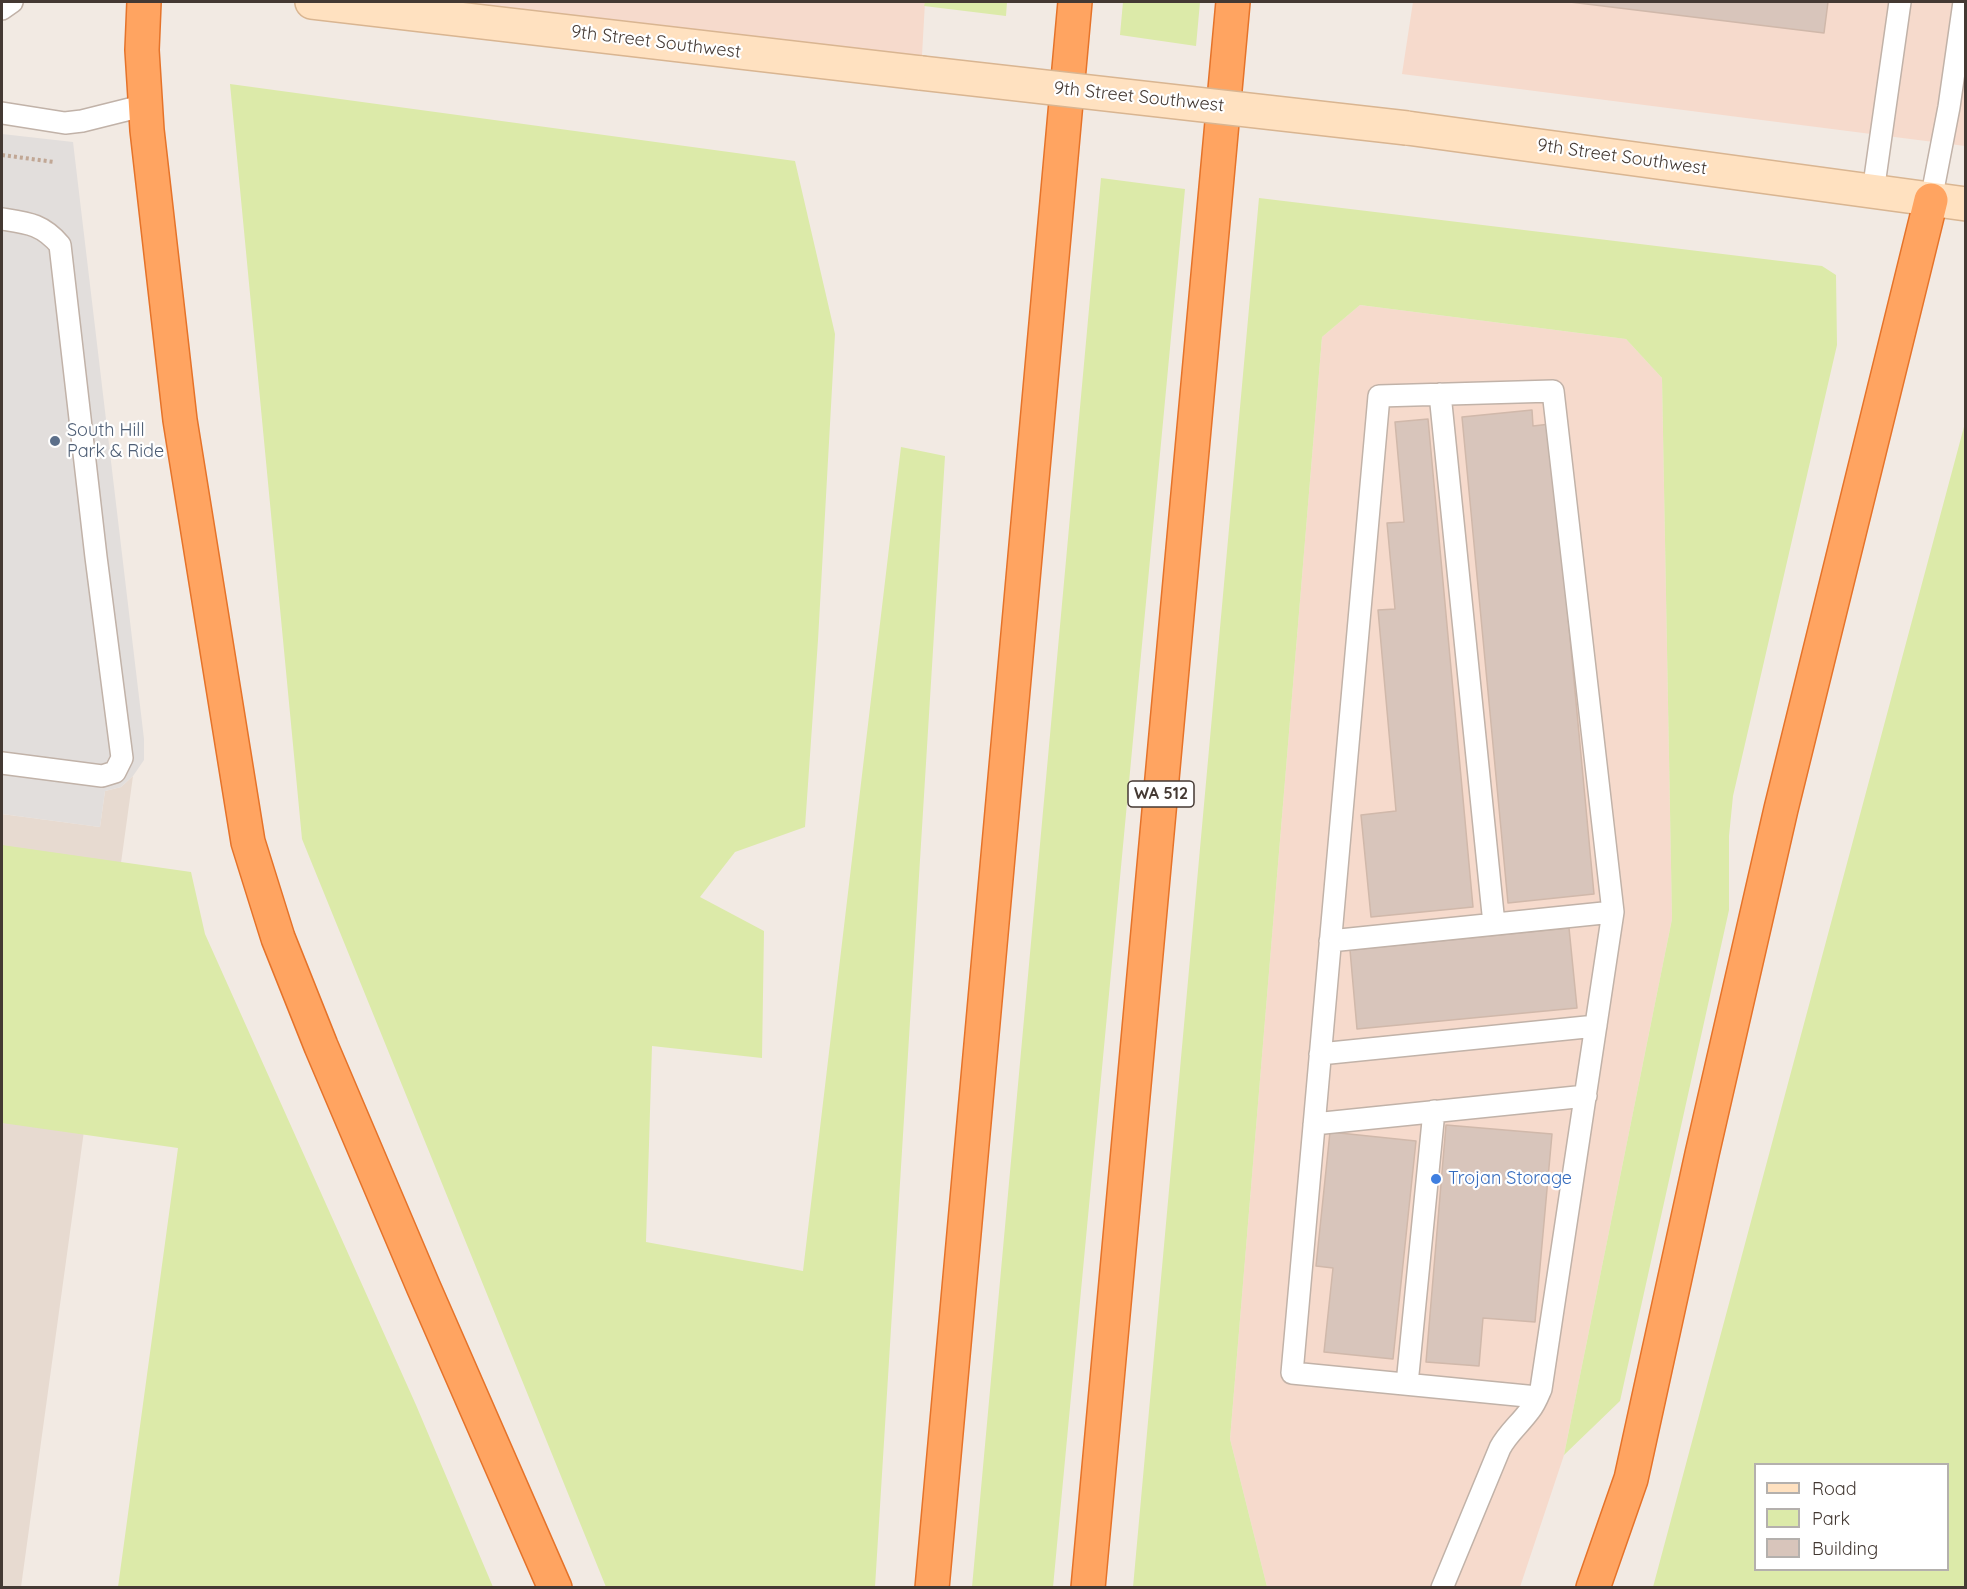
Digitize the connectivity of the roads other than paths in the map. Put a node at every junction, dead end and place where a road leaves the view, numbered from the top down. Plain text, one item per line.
1 (12, 2) edge
2 (144, 2) edge
3 (312, 2) edge
4 (1075, 2) edge
5 (1233, 2) edge
6 (1900, 2) edge
7 (1964, 2) edge
8 (2, 9) edge
9 (146, 105) junction
10 (2, 113) edge
11 (1873, 192) junction
12 (1931, 200) junction
13 (1965, 204) edge
14 (2, 219) edge
15 (1440, 394) junction
16 (2, 763) edge
17 (1613, 912) junction
18 (1494, 924) junction
19 (1330, 941) junction
20 (1596, 1026) junction
21 (1320, 1054) junction
22 (1586, 1096) junction
23 (1434, 1112) junction
24 (1314, 1124) junction
25 (1407, 1384) junction
26 (1537, 1397) junction
27 (555, 1587) edge
28 (932, 1587) edge
29 (1088, 1587) edge
30 (1442, 1587) edge
31 (1593, 1587) edge

1 - 8 lane
2 - 9 highway
3 - 11 main road, 9th Street Southwest, bridge
4 - 28 highway
5 - 29 highway, WA 512
6 - 11 lane
7 - 12 lane
9 - 10 lane
9 - 27 highway
11 - 12 main road, 9th Street Southwest
12 - 13 main road, 9th Street Southwest
12 - 31 highway
14 - 16 lane
15 - 17 lane
15 - 18 lane
15 - 19 lane
17 - 18 lane
17 - 20 lane
18 - 19 lane
19 - 21 lane
20 - 21 lane
20 - 22 lane
21 - 24 lane
22 - 23 lane
22 - 26 lane
23 - 24 lane
23 - 25 lane
24 - 25 lane
25 - 26 lane
26 - 30 lane

